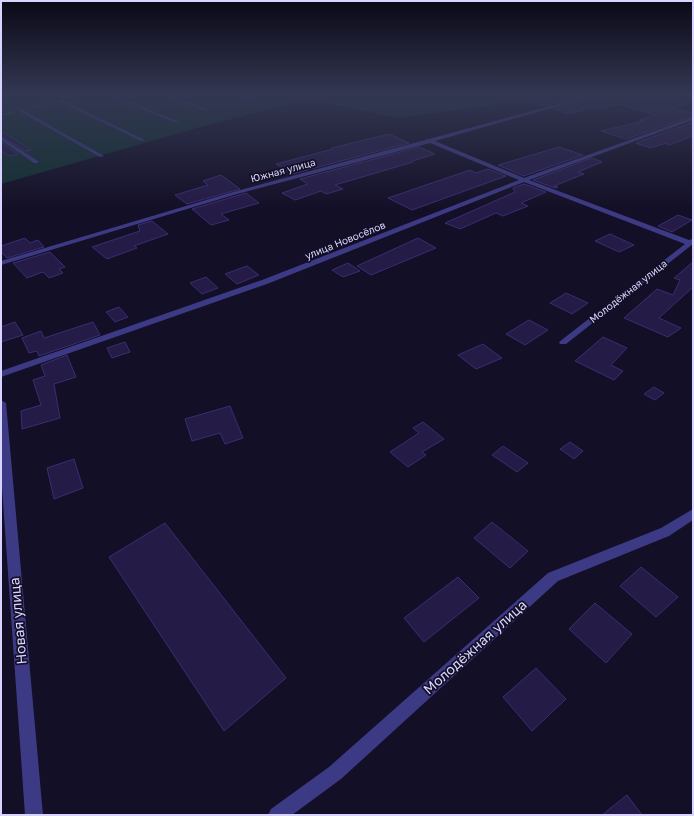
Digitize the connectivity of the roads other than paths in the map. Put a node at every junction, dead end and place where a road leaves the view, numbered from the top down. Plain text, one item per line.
1 (61, 133) edge
2 (128, 133) edge
3 (458, 133) edge
4 (648, 133) edge
5 (1, 138) edge
6 (143, 140) dead end
7 (430, 141) junction
8 (102, 156) dead end
9 (36, 162) dead end
10 (524, 180) junction
11 (692, 242) edge
12 (1, 264) edge
13 (563, 342) dead end
14 (1, 374) edge
15 (1, 403) edge
16 (693, 514) edge
17 (34, 815) edge
18 (277, 815) edge

1 - 8 lane
2 - 6 lane
3 - 7 street, Южная улица
4 - 10 street, улица Новосёлов
5 - 9 lane
7 - 10 street
7 - 12 street, Южная улица
10 - 11 street
10 - 14 street, улица Новосёлов
11 - 13 street, Молодёжная улица
15 - 17 street, Новая улица
16 - 18 street, Молодёжная улица

